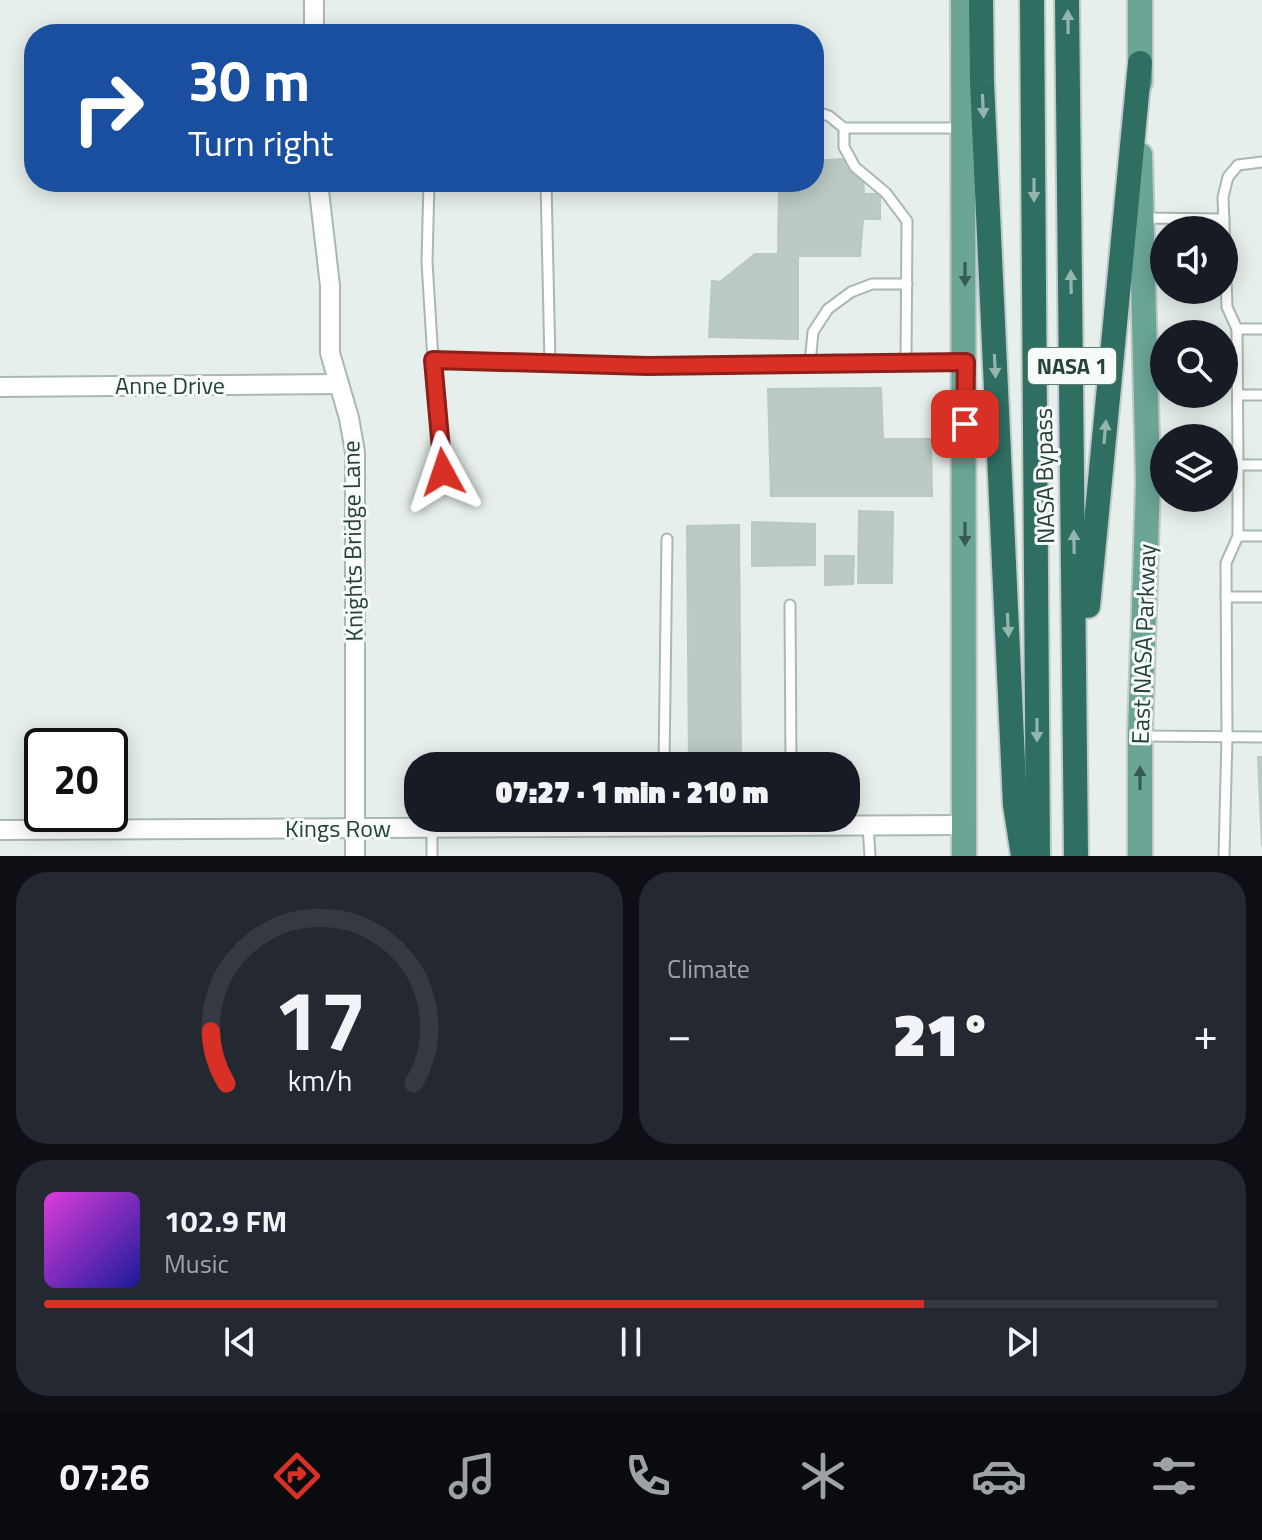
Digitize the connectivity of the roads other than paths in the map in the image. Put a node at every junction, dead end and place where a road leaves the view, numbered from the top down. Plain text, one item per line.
1 (314, 0) edge
2 (963, 0) edge
3 (981, 0) edge
4 (1032, 0) edge
5 (1067, 0) edge
6 (1140, 0) edge
7 (314, 24) edge
8 (1140, 63) junction
9 (824, 114) edge
10 (844, 128) junction
11 (964, 128) junction
12 (1262, 162) edge
13 (319, 192) edge
14 (429, 192) edge
15 (546, 192) edge
16 (1224, 216) edge
17 (1140, 217) junction
18 (1150, 217) edge
19 (907, 284) junction
20 (1238, 329) edge
21 (1262, 329) edge
22 (433, 360) junction
23 (906, 362) junction
24 (966, 362) junction
25 (550, 363) junction
26 (810, 364) junction
27 (339, 384) junction
28 (0, 387) edge
29 (1238, 395) edge
30 (1262, 395) edge
31 (1150, 424) edge
32 (1238, 465) edge
33 (1262, 465) edge
34 (443, 472) dead end
35 (1154, 512) edge
36 (1238, 512) edge
37 (1238, 536) junction
38 (1262, 536) edge
39 (667, 539) dead end
40 (1226, 597) junction
41 (1262, 597) edge
42 (790, 605) dead end
43 (1076, 732) junction
44 (1140, 736) junction
45 (1227, 737) junction
46 (1262, 737) edge
47 (664, 752) edge
48 (791, 752) edge
49 (964, 825) junction
50 (860, 826) edge
51 (868, 826) junction
52 (404, 828) edge
53 (355, 829) junction
54 (0, 830) edge
55 (432, 832) edge
56 (355, 856) edge
57 (432, 856) edge
58 (870, 856) edge
59 (964, 856) edge
60 (1023, 856) edge
61 (1038, 856) edge
62 (1076, 856) edge
63 (1140, 856) edge
64 (1224, 856) edge

1 - 7 street
2 - 11 main road
3 -> 60 highway
4 -> 61 highway, NASA Bypass / NASA 1
43 -> 5 highway, NASA Bypass / NASA 1
6 - 8 main road, East NASA Parkway
8 - 17 main road, East NASA Parkway
43 -> 8 highway
9 - 10 lane
10 - 11 lane
10 - 19 lane
11 -> 24 main road
12 - 16 lane
13 - 27 street, Knights Bridge Lane
14 - 22 lane
15 - 25 lane
17 - 18 lane
17 - 31 main road, East NASA Parkway
19 - 23 lane
19 - 26 lane
20 - 21 lane
22 - 25 lane
22 - 34 lane
23 - 24 lane
23 - 26 lane
24 -> 49 main road
25 - 26 lane
27 - 28 street, Anne Drive
27 - 53 street, Knights Bridge Lane
29 - 30 lane
32 - 33 lane
35 - 44 main road, East NASA Parkway
36 - 37 lane
37 - 38 lane
37 - 40 lane
39 - 47 lane
40 - 41 lane
40 - 45 lane
42 - 48 lane
43 - 62 highway, NASA Bypass / NASA 1
44 - 45 lane
63 -> 44 main road, East NASA Parkway
45 - 46 lane
45 - 64 lane
49 - 51 street, Kings Row
49 - 59 main road
50 - 51 street, Kings Row
51 - 58 lane
52 - 53 street, Kings Row
53 - 54 street, Kings Row
53 - 56 street, Knights Bridge Lane
55 - 57 lane

